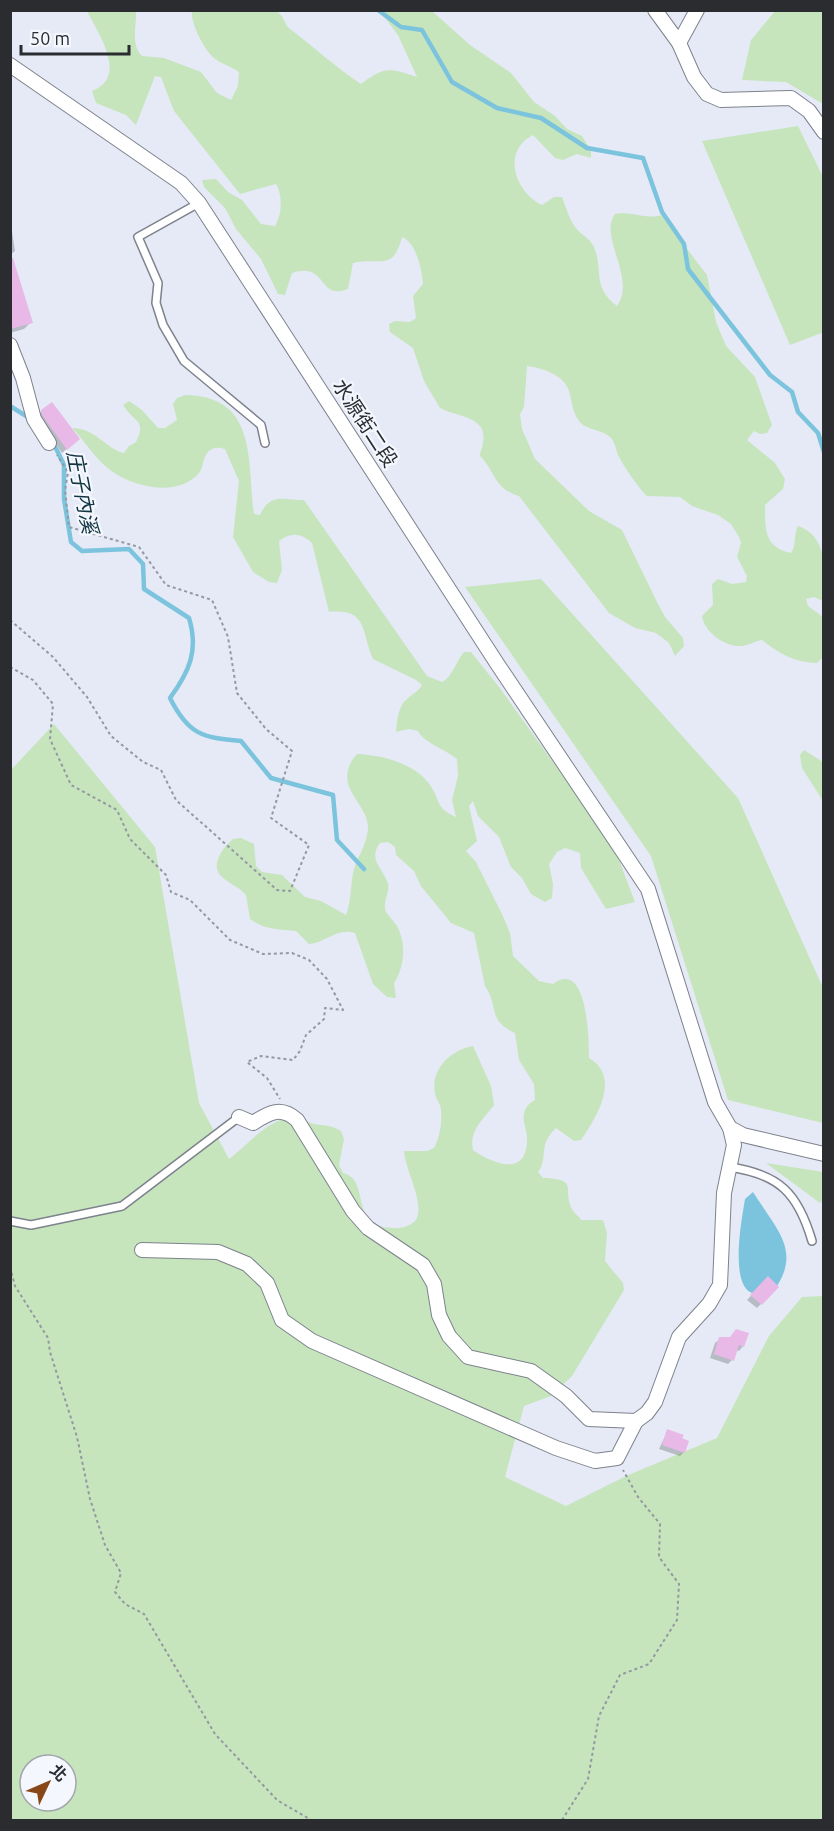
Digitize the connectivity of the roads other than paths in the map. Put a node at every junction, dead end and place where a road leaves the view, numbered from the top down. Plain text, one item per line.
1 (655, 10) edge
2 (697, 10) edge
3 (680, 43) junction
4 (10, 65) edge
5 (824, 132) edge
6 (199, 203) junction
7 (10, 345) edge
8 (49, 443) road end
9 (265, 443) dead end
10 (238, 1117) joint
11 (730, 1128) junction
12 (824, 1154) edge
13 (729, 1167) junction
14 (10, 1221) edge
15 (812, 1241) dead end
16 (142, 1250) dead end
17 (636, 1421) junction

1 - 3 street
2 - 3 street
3 - 5 street
4 - 6 street, 水源街二段
6 - 9 lane
6 - 11 street, 水源街二段
7 - 8 street
10 - 14 lane
10 - 17 street
11 - 12 street
11 - 13 street
13 - 15 lane
13 - 17 street
16 - 17 street

